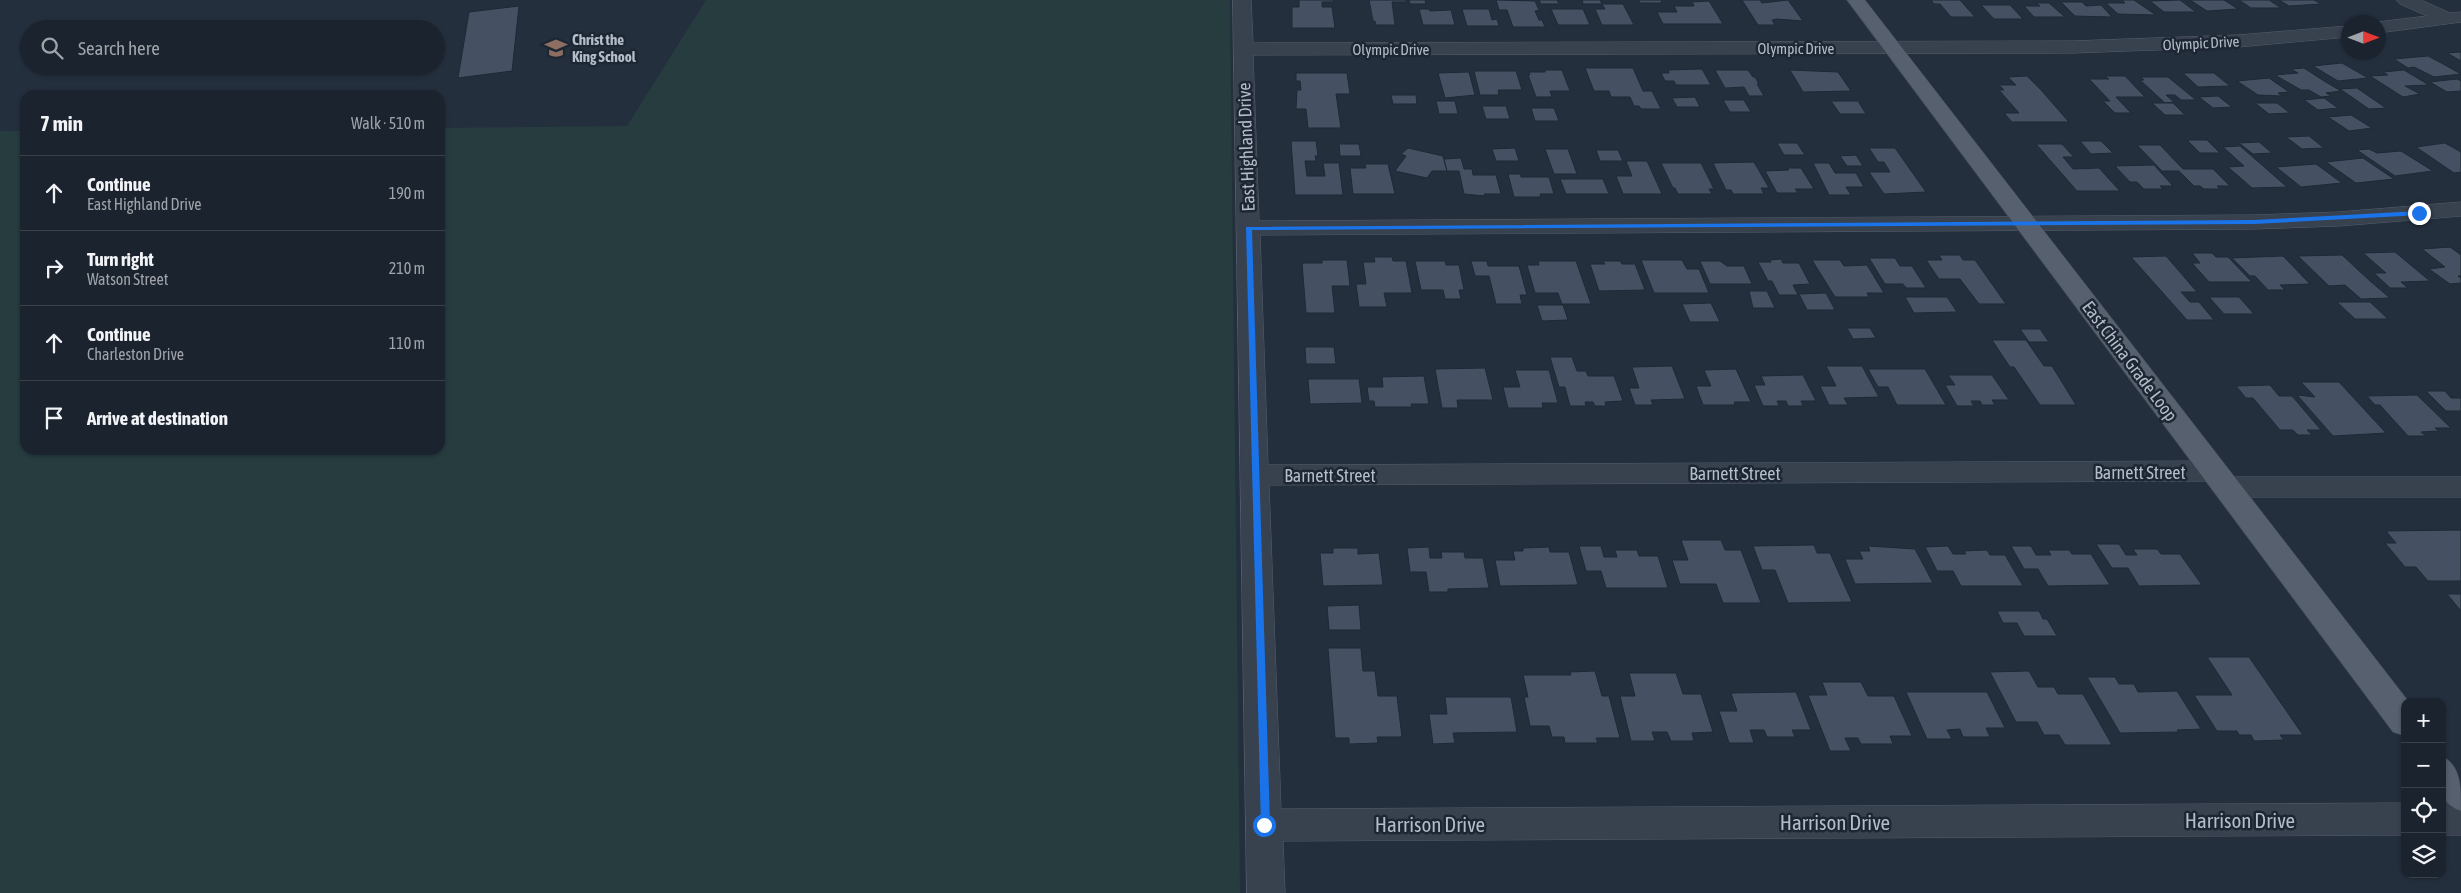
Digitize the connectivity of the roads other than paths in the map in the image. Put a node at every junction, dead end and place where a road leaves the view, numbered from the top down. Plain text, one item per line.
1 (1242, 0) edge
2 (1856, 0) edge
3 (2406, 0) edge
4 (2456, 20) edge
5 (2386, 27) edge
6 (2341, 32) edge
7 (1892, 48) junction
8 (1244, 49) junction
9 (2461, 209) edge
10 (2026, 223) junction
11 (1248, 228) junction
12 (1255, 475) junction
13 (2220, 479) junction
14 (2461, 487) edge
15 (2401, 717) edge
16 (2446, 776) edge
17 (2461, 796) edge
18 (2401, 819) edge
19 (2446, 819) edge
20 (2461, 819) edge
21 (1264, 825) junction
22 (1266, 893) edge

1 - 8 street, East Highland Drive
2 - 7 main road, East China Grade Loop
3 - 4 street
4 - 5 street
6 - 7 street, Olympic Drive
7 - 8 street, Olympic Drive
7 - 10 main road, East China Grade Loop
8 - 11 street, East Highland Drive
9 - 10 street
10 - 11 street
10 - 13 main road, East China Grade Loop
11 - 12 street, East Highland Drive
12 - 13 street, Barnett Street
12 - 21 street, East Highland Drive
13 - 14 street, Barnett Street
13 - 15 main road, East China Grade Loop
16 - 17 main road
18 - 21 street, Harrison Drive
19 - 20 street
21 - 22 street, East Highland Drive

